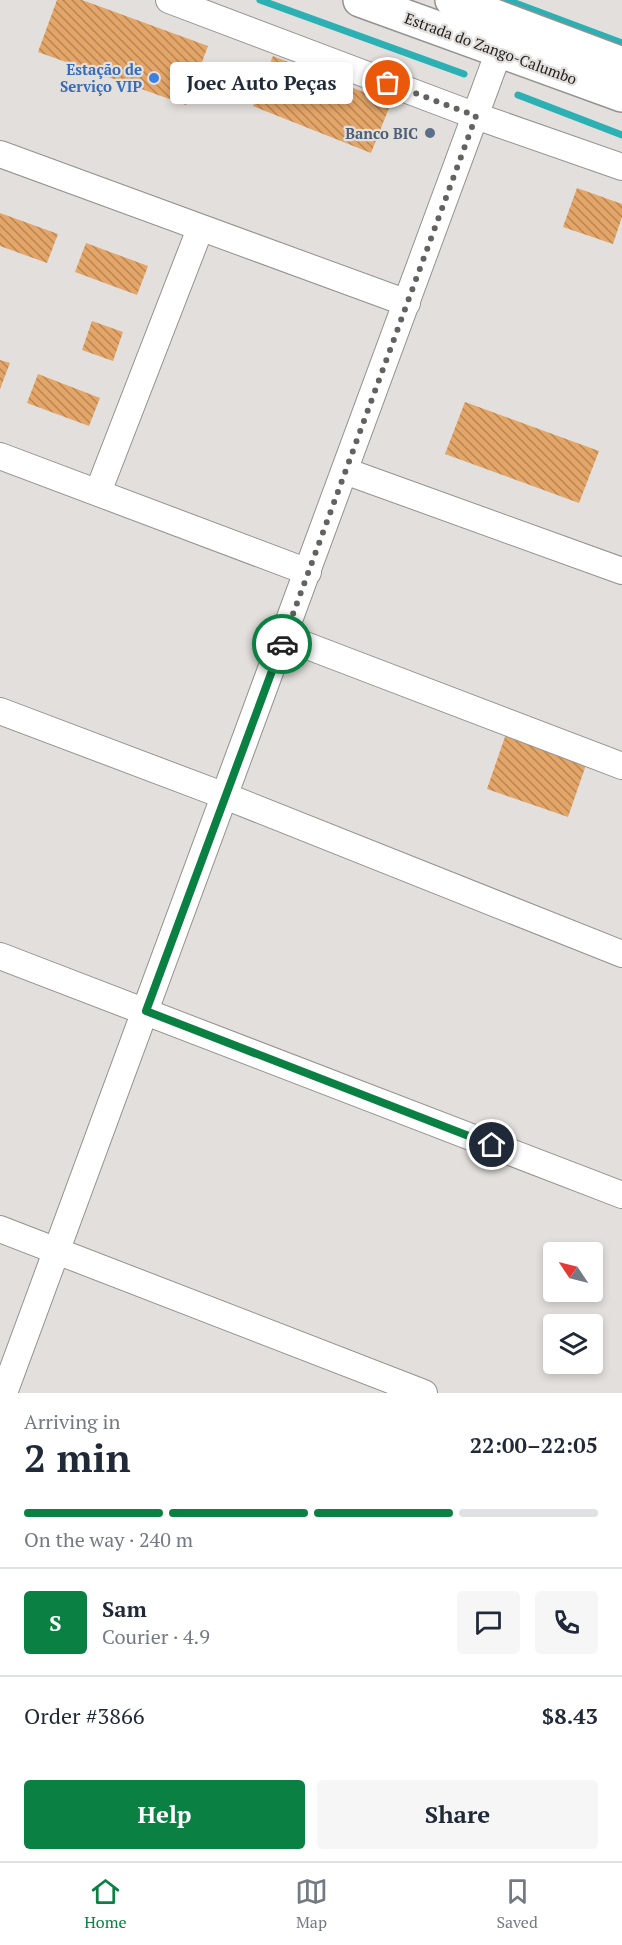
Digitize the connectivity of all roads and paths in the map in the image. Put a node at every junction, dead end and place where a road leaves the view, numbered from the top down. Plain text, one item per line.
1 (169, 0) edge
2 (360, 0) edge
3 (452, 0) edge
4 (483, 0) edge
5 (505, 37) junction
6 (622, 64) edge
7 (622, 96) edge
8 (476, 116) junction
9 (0, 154) edge
10 (622, 167) edge
11 (200, 229) junction
12 (407, 303) junction
13 (0, 456) edge
14 (345, 471) junction
15 (99, 492) junction
16 (622, 571) edge
17 (308, 573) junction
18 (284, 637) junction
19 (0, 711) edge
20 (622, 766) edge
21 (225, 796) junction
22 (622, 954) edge
23 (0, 956) edge
24 (146, 1011) junction
25 (622, 1195) edge
26 (0, 1229) edge
27 (0, 1246) edge
28 (55, 1252) junction
29 (4, 1393) edge
30 (424, 1393) edge

1 - 8 street
2 - 5 main road, Estrada do Zango-Calumbo
3 - 5 main road, Estrada do Zango-Calumbo
4 - 5 street
5 - 6 main road, Estrada do Zango-Calumbo
5 - 7 main road, Estrada do Zango-Calumbo
5 - 8 street
8 - 10 street
8 - 12 street
9 - 11 street
11 - 12 street
11 - 15 street
12 - 14 street
13 - 15 street
14 - 16 street
14 - 17 street
15 - 17 street
17 - 18 street
18 - 20 street
18 - 21 street
19 - 21 street
21 - 22 street
21 - 24 street
23 - 24 street
24 - 25 street
24 - 28 street
26 - 28 street
27 - 28 street
28 - 29 street
28 - 30 street

